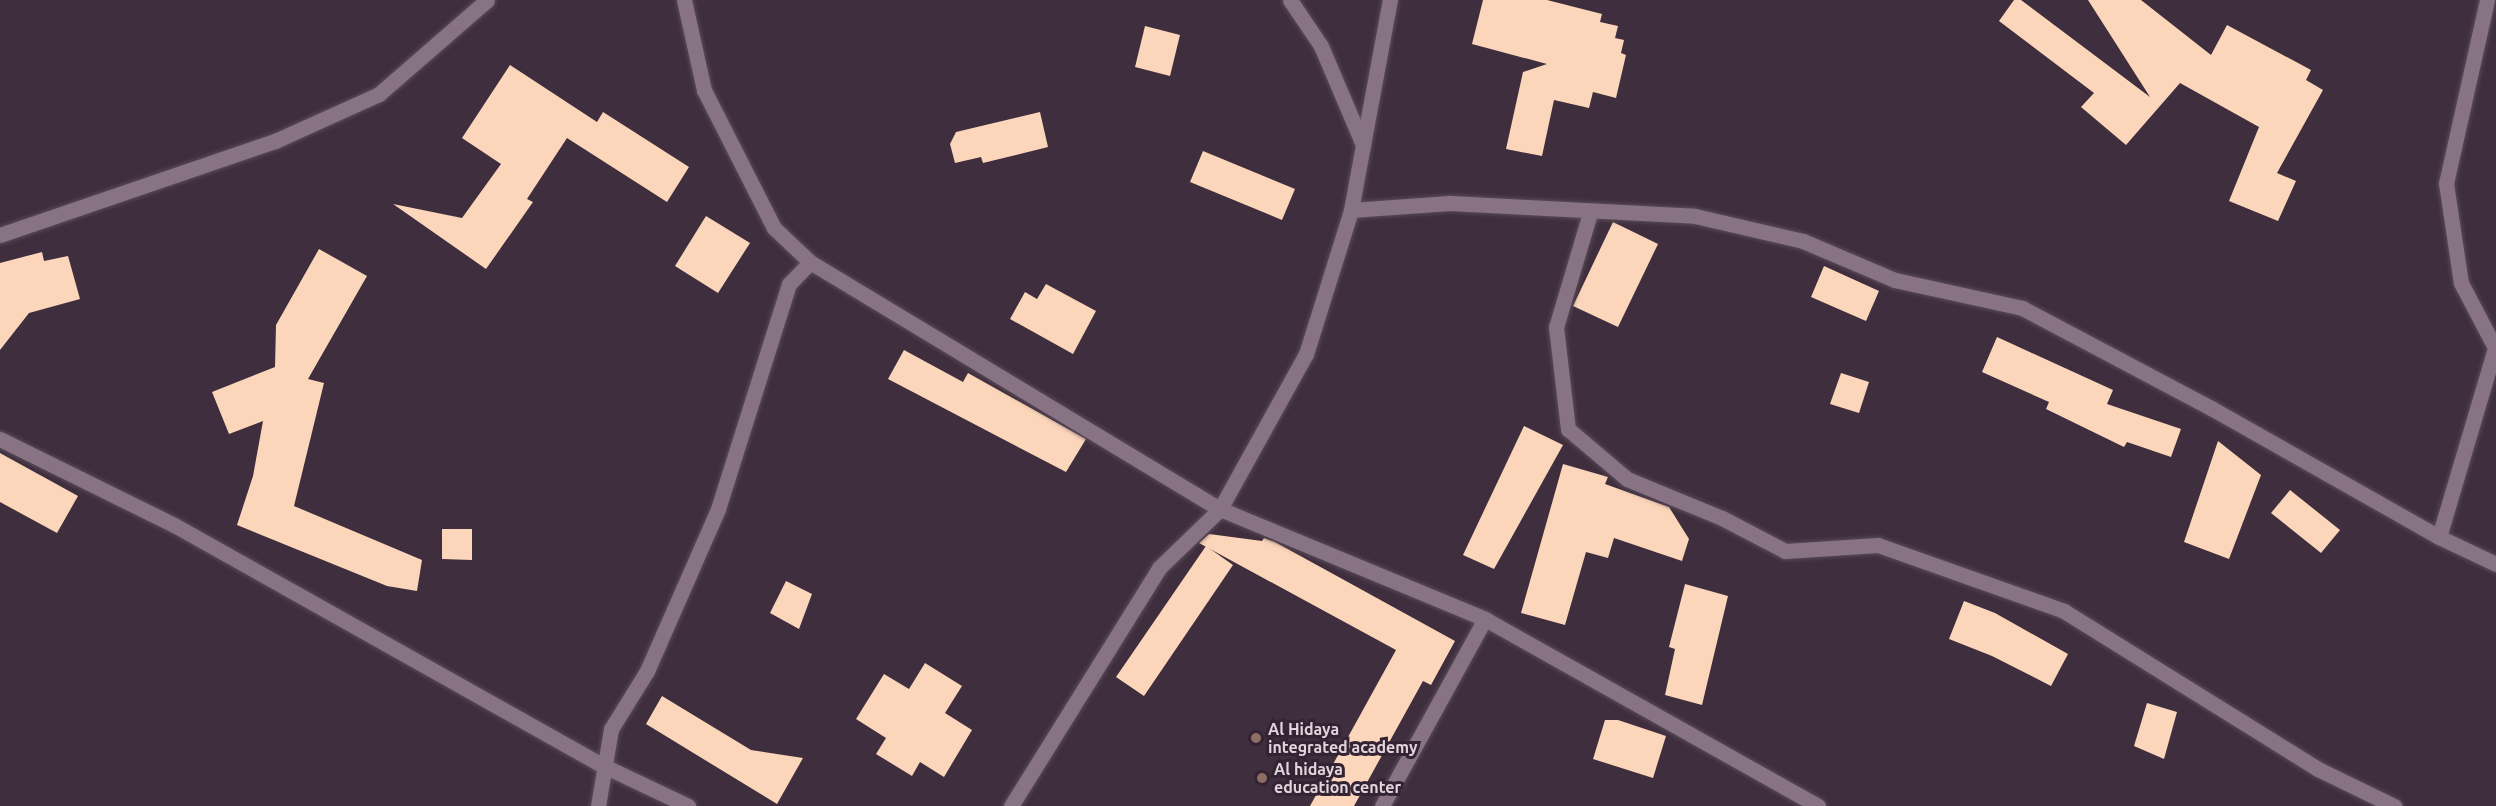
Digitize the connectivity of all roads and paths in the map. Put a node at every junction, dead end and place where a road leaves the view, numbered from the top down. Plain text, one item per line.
1 (487, 0) edge
2 (684, 0) edge
3 (1290, 0) edge
4 (1390, 0) edge
5 (2487, 0) edge
6 (1363, 145) junction
7 (1351, 210) junction
8 (1590, 213) junction
9 (0, 235) edge
10 (810, 262) junction
11 (2495, 344) edge
12 (0, 440) edge
13 (1220, 509) junction
14 (2439, 537) junction
15 (2496, 564) edge
16 (1485, 619) junction
17 (606, 766) junction
18 (598, 806) edge
19 (688, 806) edge
20 (1011, 806) edge
21 (1382, 806) edge
22 (1818, 806) edge
23 (2394, 806) edge

1 - 9 street
2 - 10 street
3 - 6 street
4 - 6 street
5 - 11 street
6 - 7 street
7 - 8 street
7 - 13 street
8 - 14 street
8 - 23 street
10 - 13 street
10 - 17 street
11 - 14 street
12 - 17 street
13 - 16 street
13 - 20 street
14 - 15 street
16 - 21 street
16 - 22 street
17 - 18 street
17 - 19 street

